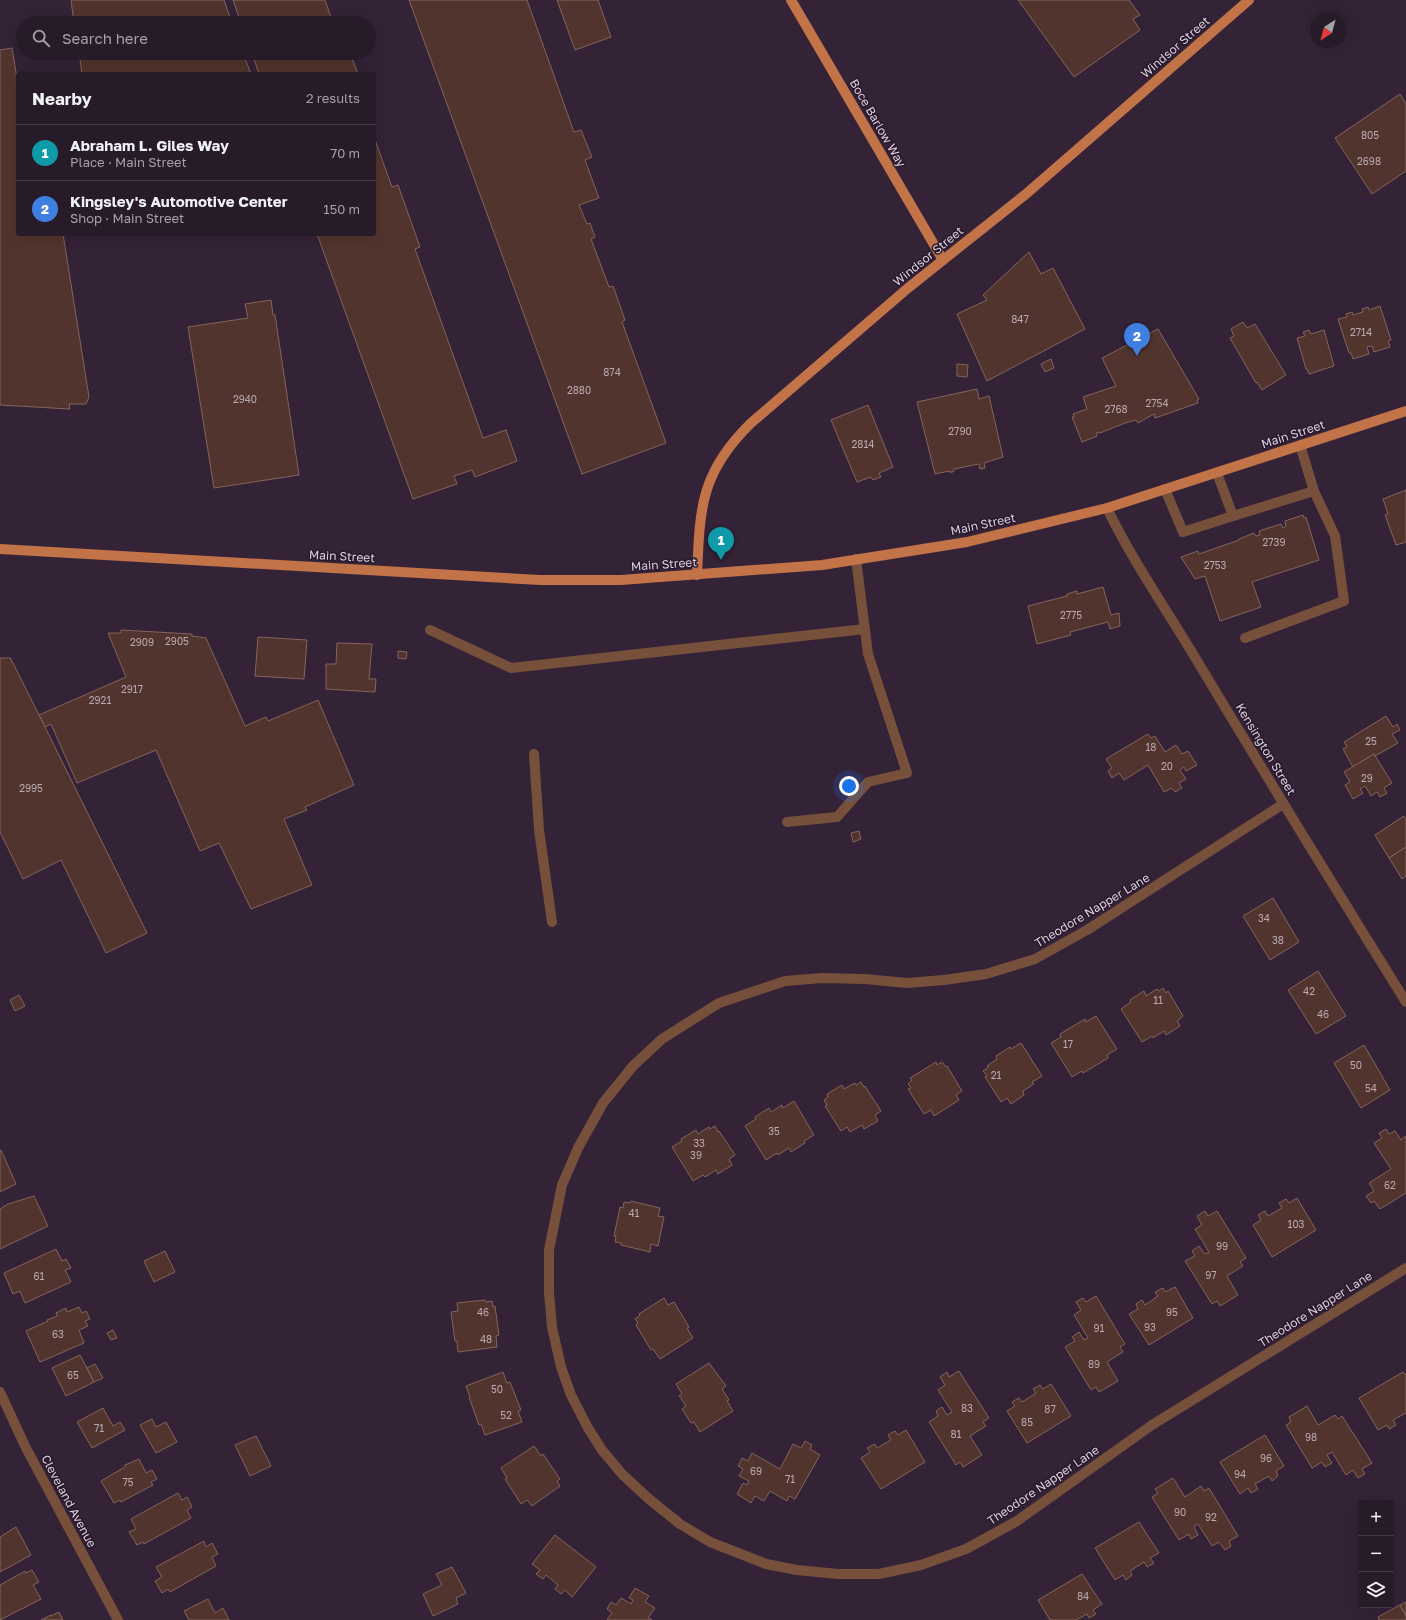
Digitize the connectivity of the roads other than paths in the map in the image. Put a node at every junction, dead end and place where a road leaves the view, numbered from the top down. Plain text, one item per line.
1 (791, 0) edge
2 (1249, 0) edge
3 (943, 260) junction
4 (1406, 411) edge
5 (1300, 445) junction
6 (1217, 472) junction
7 (1165, 489) junction
8 (1314, 491) junction
9 (1106, 508) junction
10 (1233, 516) junction
11 (0, 549) edge
12 (856, 559) junction
13 (697, 575) junction
14 (865, 629) junction
15 (430, 630) dead end
16 (1245, 638) dead end
17 (534, 754) dead end
18 (1283, 804) junction
19 (787, 822) dead end
20 (552, 922) dead end
21 (1406, 1002) edge
22 (1406, 1268) edge
23 (0, 1392) edge
24 (118, 1620) edge

1 - 3 main road, Boce Barlow Way
2 - 3 main road, Windsor Street
3 - 13 main road, Windsor Street
4 - 5 main road, Main Street
5 - 6 main road, Main Street
5 - 8 street
6 - 7 main road, Main Street
6 - 10 street
7 - 9 main road, Main Street
7 - 10 street
8 - 10 street
8 - 16 street
9 - 12 main road, Main Street
9 - 18 street, Kensington Street
11 - 13 main road, Main Street
12 - 13 main road, Main Street
12 - 14 street
14 - 15 street
14 - 19 street
17 - 20 street
18 - 21 street, Kensington Street
18 - 22 street, Theodore Napper Lane
23 - 24 street, Cleveland Avenue

